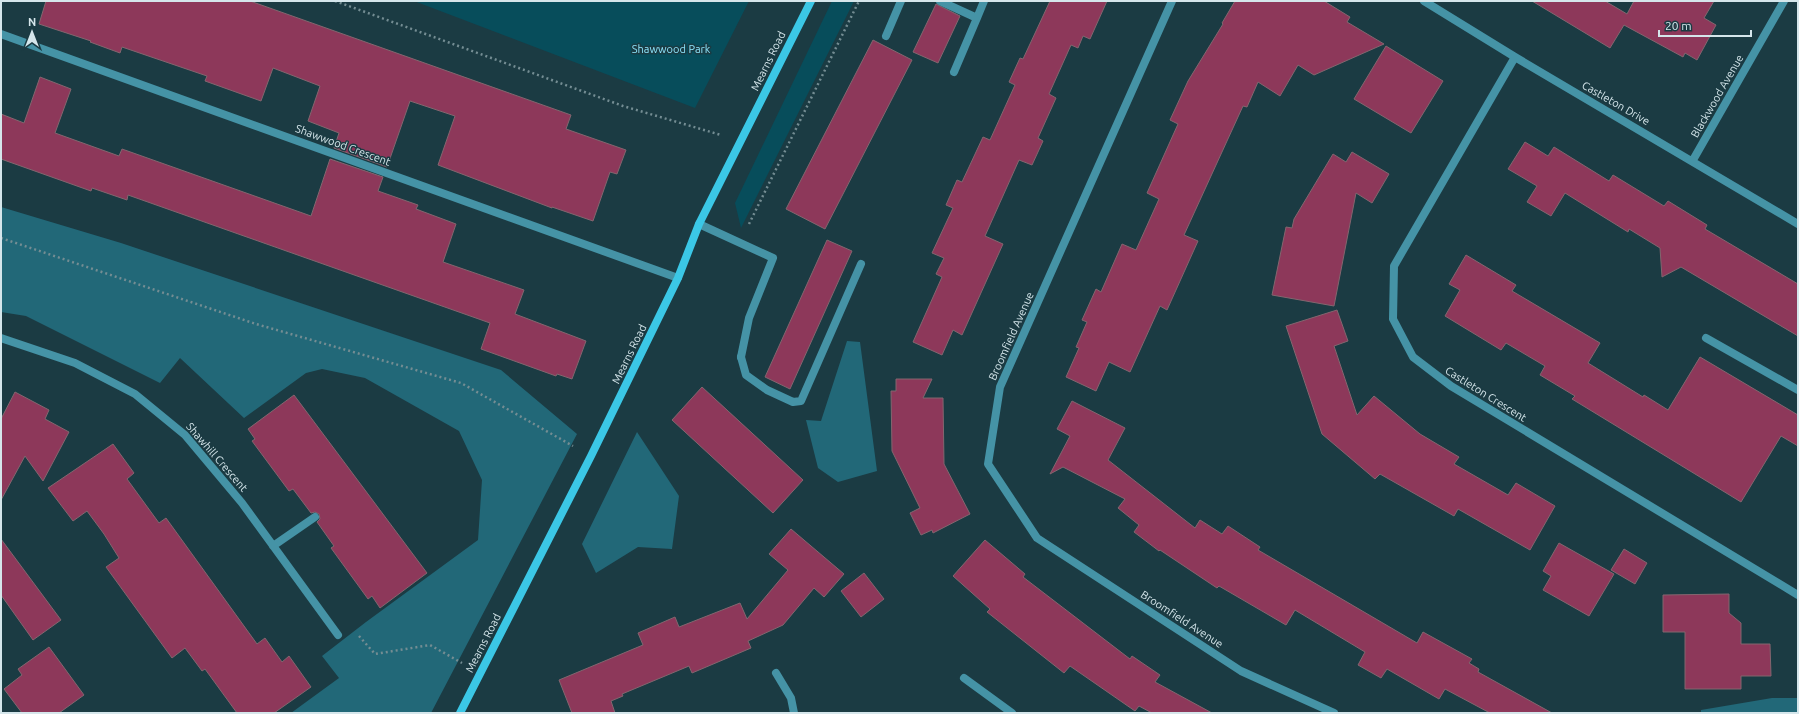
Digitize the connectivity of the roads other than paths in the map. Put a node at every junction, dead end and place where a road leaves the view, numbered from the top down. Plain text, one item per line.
1 (811, 1) edge
2 (901, 1) edge
3 (940, 1) edge
4 (984, 1) edge
5 (1172, 1) edge
6 (1424, 1) edge
7 (1784, 1) edge
8 (977, 18) junction
9 (1, 34) edge
10 (886, 36) dead end
11 (1515, 57) junction
12 (954, 72) dead end
13 (1692, 160) junction
14 (699, 224) junction
15 (1798, 224) edge
16 (861, 264) dead end
17 (678, 278) junction
18 (1, 338) edge
19 (1706, 338) dead end
20 (1798, 390) edge
21 (315, 516) dead end
22 (274, 546) junction
23 (1798, 595) edge
24 (338, 635) road end
25 (776, 673) dead end
26 (964, 678) dead end
27 (460, 713) edge
28 (794, 713) edge
29 (1012, 713) edge
30 (1334, 713) edge

1 - 14 street, Mearns Road
2 - 10 street
3 - 8 street
4 - 8 street
5 - 30 street, Broomfield Avenue
6 - 11 street, Castleton Drive
7 - 13 street, Blackwood Avenue
8 - 12 street
9 - 17 street, Shawwood Crescent
11 - 13 street, Castleton Drive
11 - 23 street, Castleton Crescent
13 - 15 street, Castleton Drive
14 - 16 street
14 - 17 street, Mearns Road
17 - 27 street, Mearns Road
18 - 22 street, Shawhill Crescent
19 - 20 street
21 - 22 street
22 - 24 street, Shawhill Crescent
25 - 28 street
26 - 29 street

